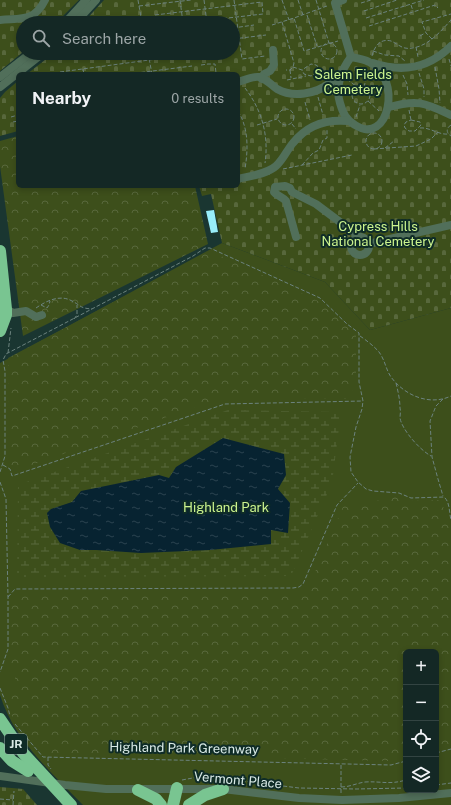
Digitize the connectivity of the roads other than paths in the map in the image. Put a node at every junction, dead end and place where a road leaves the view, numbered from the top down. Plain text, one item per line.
1 (45, 0) edge
2 (86, 0) edge
3 (96, 0) edge
4 (339, 2) edge
5 (32, 16) edge
6 (71, 16) edge
7 (81, 16) edge
8 (16, 19) edge
9 (0, 20) edge
10 (451, 46) edge
11 (274, 52) road end
12 (351, 57) junction
13 (22, 60) edge
14 (34, 60) edge
15 (370, 62) junction
16 (19, 72) edge
17 (341, 73) junction
18 (16, 74) edge
19 (0, 77) edge
20 (262, 78) junction
21 (240, 81) edge
22 (0, 87) edge
23 (389, 106) junction
24 (451, 115) edge
25 (351, 123) junction
26 (241, 178) edge
27 (451, 225) edge
28 (296, 237) dead end
29 (360, 237) junction
30 (368, 244) junction
31 (0, 251) edge
32 (3, 313) edge
33 (42, 315) dead end
34 (0, 331) edge
35 (5, 718) edge
36 (0, 734) edge
37 (0, 748) edge
38 (32, 769) junction
39 (0, 776) edge
40 (223, 788) junction
41 (173, 789) junction
42 (138, 790) junction
43 (451, 793) edge
44 (62, 802) edge
45 (161, 805) edge
46 (167, 805) edge
47 (173, 805) edge
48 (189, 805) edge

1 - 5 street
2 - 6 street
3 - 7 street
4 - 12 street
8 - 9 street
10 - 15 street
11 - 20 street
12 - 15 street
12 - 17 street
13 - 19 street
14 - 16 street
15 - 23 street
17 - 20 street
17 - 25 street
18 - 22 street
20 - 21 street
23 - 24 street
23 - 25 street
25 - 26 street
27 - 30 street
28 - 29 street
29 - 30 street
29 - 30 street
31 - 32 highway
32 - 33 street
32 - 34 highway
35 - 38 highway, JR
36 - 38 highway, JR
37 - 38 highway
38 - 44 highway, JR
39 - 42 street, Vermont Place
40 - 41 street, Vermont Place
40 - 43 street, Vermont Place
40 - 48 highway
41 - 42 street, Vermont Place
41 - 46 highway
41 - 47 highway
42 - 45 highway

